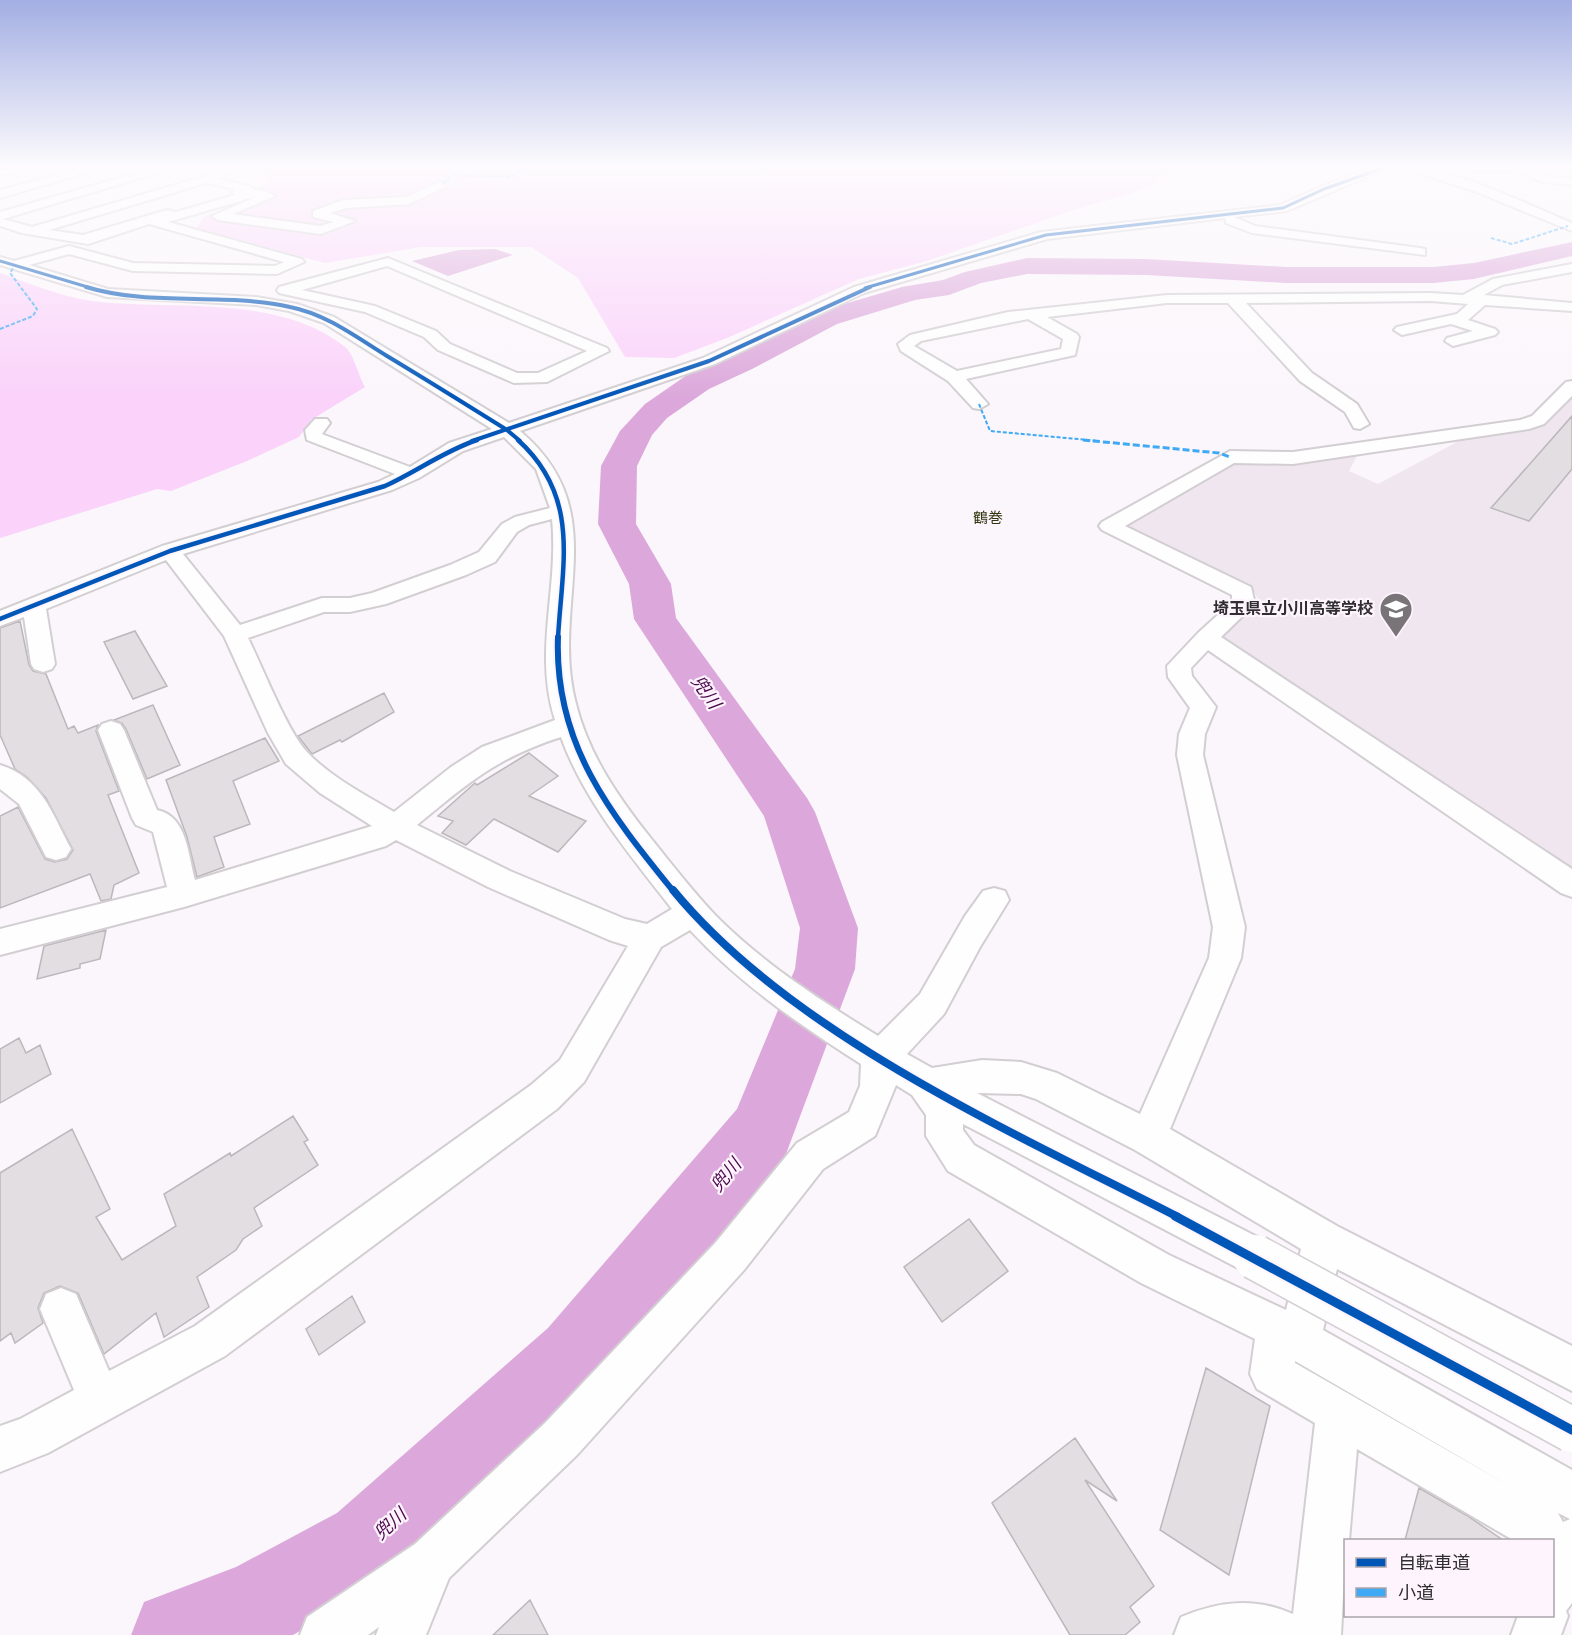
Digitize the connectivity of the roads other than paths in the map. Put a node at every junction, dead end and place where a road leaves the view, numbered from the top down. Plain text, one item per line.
1 (106, 244) edge
2 (215, 244) edge
3 (236, 244) edge
4 (1016, 244) edge
5 (1364, 244) edge
6 (203, 248) dead end
7 (1420, 252) dead end
8 (180, 255) dead end
9 (8, 263) edge
10 (1572, 268) edge
11 (284, 290) junction
12 (1230, 297) junction
13 (158, 298) junction
14 (1466, 299) junction
15 (1483, 300) junction
16 (1572, 307) edge
17 (1030, 314) junction
18 (1451, 319) junction
19 (1402, 330) dead end
20 (1453, 341) dead end
21 (954, 377) junction
22 (1572, 386) edge
23 (979, 404) dead end
24 (321, 423) dead end
25 (1360, 424) dead end
26 (507, 429) junction
27 (412, 474) junction
28 (561, 511) junction
29 (170, 551) junction
30 (34, 605) junction
31 (0, 619) edge
32 (235, 635) junction
33 (1206, 638) junction
34 (43, 664) dead end
35 (569, 725) junction
36 (111, 730) dead end
37 (0, 775) edge
38 (396, 827) junction
39 (56, 849) dead end
40 (1572, 885) edge
41 (184, 895) junction
42 (994, 900) dead end
43 (696, 916) junction
44 (650, 938) junction
45 (0, 942) edge
46 (879, 1057) junction
47 (926, 1086) junction
48 (1148, 1137) junction
49 (1323, 1240) junction
50 (61, 1309) dead end
51 (1289, 1334) junction
52 (1572, 1369) edge
53 (100, 1401) junction
54 (1338, 1412) junction
55 (1572, 1430) edge
56 (0, 1449) edge
57 (1572, 1496) edge
58 (1558, 1537) edge
59 (432, 1561) junction
60 (1554, 1574) edge
61 (1544, 1617) edge
62 (325, 1635) edge
63 (400, 1635) edge
64 (1199, 1635) edge
65 (1282, 1635) edge
66 (1316, 1635) edge
67 (1536, 1635) edge

1 - 8 street
2 - 6 street
3 - 9 street
4 - 26 street
5 - 7 street
9 - 13 street
10 - 14 street
11 - 11 street
11 - 13 street
12 - 14 street
12 - 17 street
12 - 25 street
13 - 26 street
14 - 15 street
15 - 16 street
15 - 18 street
17 - 21 street
17 - 21 street
18 - 19 street
18 - 20 street
21 - 23 street
22 - 33 street
24 - 27 street
26 - 27 street
26 - 28 street
27 - 29 street
28 - 32 street
28 - 35 street
29 - 30 street
29 - 32 street
30 - 31 street
30 - 34 street
32 - 38 street
33 - 40 street
33 - 48 street
35 - 38 street
35 - 43 street
36 - 41 street
37 - 39 street
38 - 41 street
38 - 44 street
41 - 45 street
42 - 46 street
43 - 44 street
43 - 46 street
44 - 53 street
46 - 47 street
46 - 59 street
47 - 48 street
47 - 51 street
47 - 55 street, bridge
48 - 49 street
49 - 51 street
49 - 52 street
50 - 53 street
51 - 54 street
51 - 57 street
53 - 56 street
54 - 58 street
54 - 66 street
58 - 60 street
59 - 62 street
59 - 63 street
61 - 67 street
64 - 65 street

